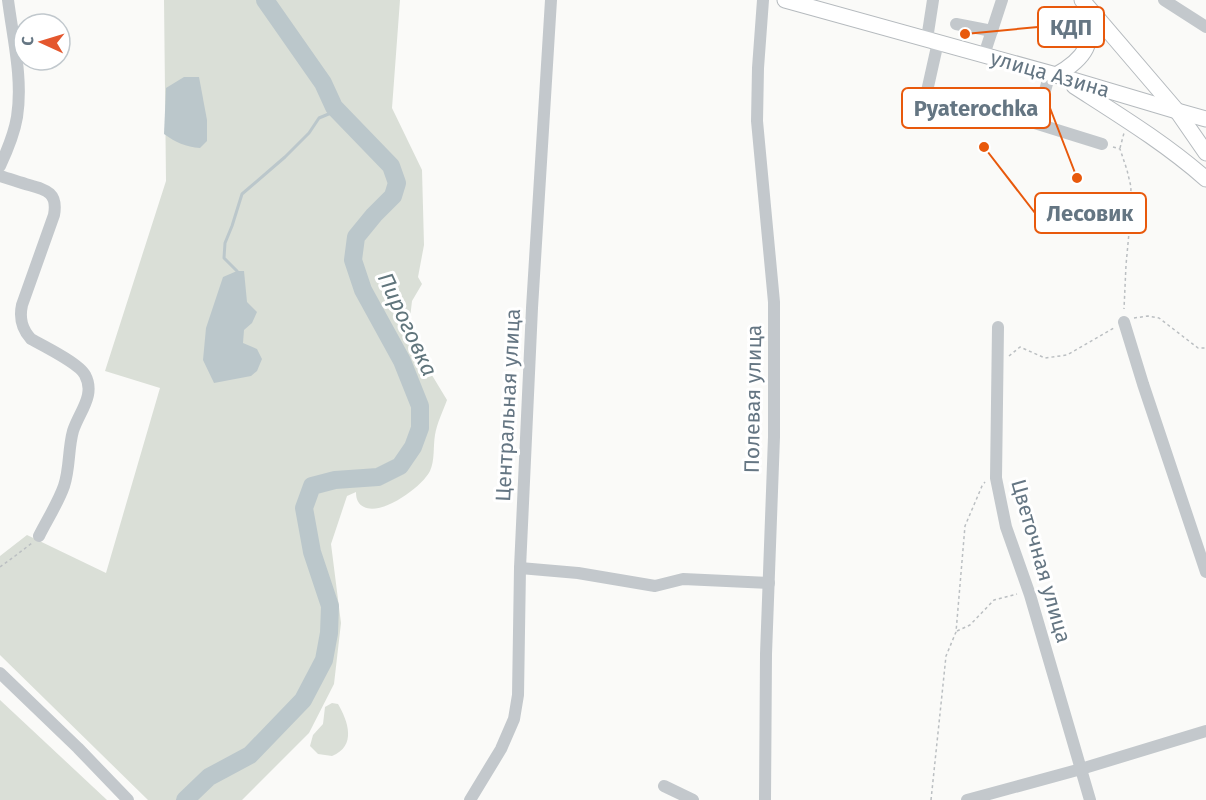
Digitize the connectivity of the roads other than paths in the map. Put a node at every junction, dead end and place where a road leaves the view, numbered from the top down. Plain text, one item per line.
1 (8, 0) edge
2 (551, 0) edge
3 (763, 0) edge
4 (785, 0) edge
5 (933, 0) edge
6 (1002, 0) edge
7 (1164, 0) edge
8 (801, 2) edge
9 (1084, 3) edge
10 (956, 24) dead end
11 (1206, 27) edge
12 (992, 31) junction
13 (933, 41) junction
14 (984, 55) junction
15 (1053, 74) junction
16 (973, 104) dead end
17 (1177, 111) junction
18 (921, 118) dead end
19 (1206, 119) edge
20 (1036, 122) junction
21 (1102, 144) road end
22 (1206, 153) edge
23 (0, 166) edge
24 (0, 176) edge
25 (1206, 178) edge
26 (1124, 322) road end
27 (998, 327) dead end
28 (39, 536) road end
29 (520, 568) junction
30 (1206, 572) edge
31 (769, 583) junction
32 (0, 673) edge
33 (1206, 731) edge
34 (1081, 769) junction
35 (664, 786) dead end
36 (128, 800) edge
37 (470, 800) edge
38 (693, 800) edge
39 (765, 800) edge
40 (967, 800) edge
41 (1090, 800) edge

1 - 23 street
2 - 29 street, Центральная улица
3 - 31 street, Полевая улица
4 - 8 main road, улица Азина
5 - 13 street
6 - 12 street
7 - 11 street
8 - 13 main road, улица Азина
9 - 15 main road
9 - 17 main road
10 - 12 street
12 - 14 street
13 - 14 main road, улица Азина
13 - 18 street
14 - 15 main road, улица Азина
15 - 17 main road, улица Азина
15 - 20 street
15 - 25 main road
16 - 20 street
17 - 19 main road, улица Азина
17 - 22 main road
20 - 21 street
24 - 28 street
26 - 30 street
27 - 34 street, Цветочная улица
29 - 31 street
29 - 37 street, Центральная улица
31 - 39 street, Полевая улица
32 - 36 street
33 - 34 street
34 - 40 street
34 - 41 street, Цветочная улица
35 - 38 street

